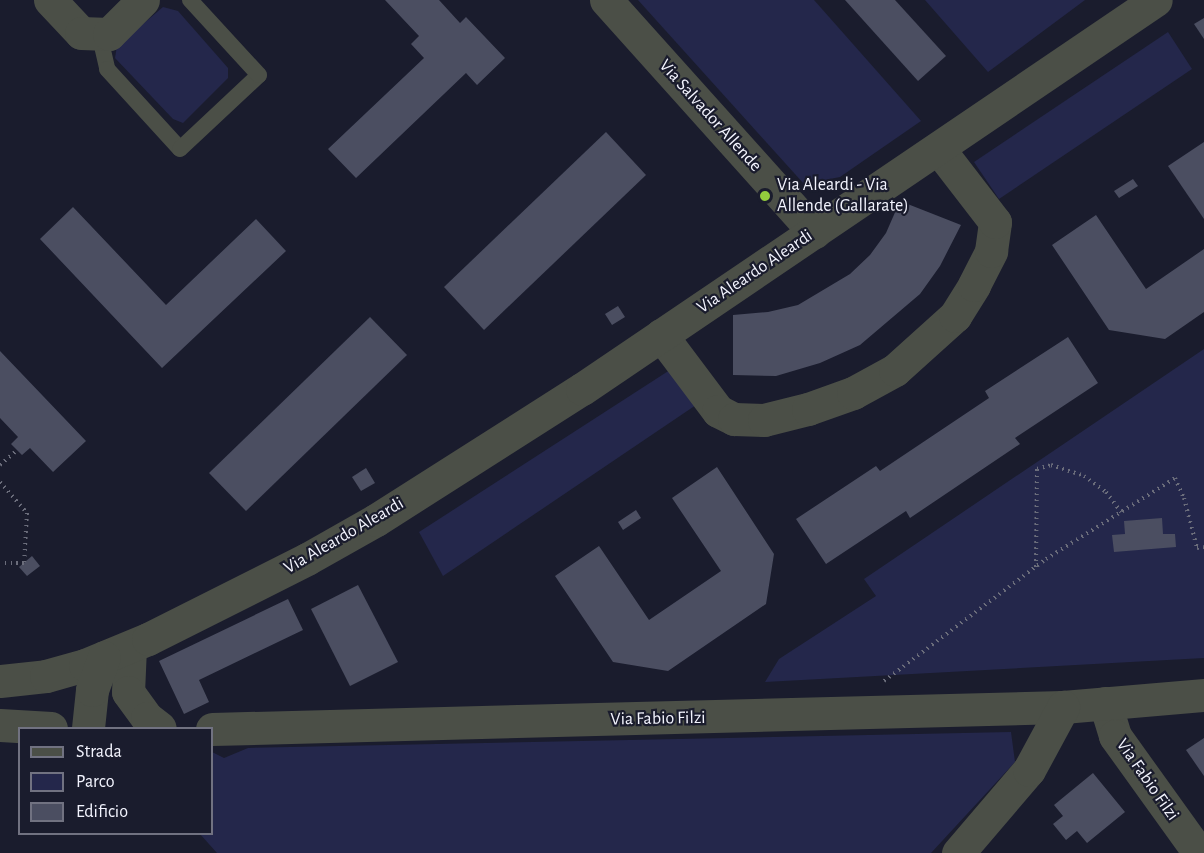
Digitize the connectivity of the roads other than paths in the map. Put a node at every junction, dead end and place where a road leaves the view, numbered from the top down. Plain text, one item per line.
1 (50, 0) edge
2 (142, 0) edge
3 (190, 0) edge
4 (606, 0) edge
5 (1156, 0) edge
6 (99, 33) junction
7 (938, 148) junction
8 (814, 232) junction
9 (661, 335) junction
10 (117, 652) junction
11 (0, 681) edge
12 (128, 692) junction
13 (1204, 695) edge
14 (1105, 703) junction
15 (1063, 707) junction
16 (0, 725) edge
17 (26, 727) edge
18 (89, 727) edge
19 (92, 727) edge
20 (158, 727) edge
21 (213, 729) edge
22 (958, 853) edge
23 (1199, 853) edge

1 - 6 street
2 - 6 street
3 - 6 lane
4 - 8 street, Via Salvador Allende
5 - 7 street, Via Aleardo Aleardi
7 - 8 street, Via Aleardo Aleardi
7 - 9 street
8 - 9 street, Via Aleardo Aleardi
9 - 10 street, Via Aleardo Aleardi
10 - 11 street, Via Aleardo Aleardi
10 - 12 street
10 - 18 street
12 - 19 street
12 - 20 street
13 - 14 street, Via Fabio Filzi
14 - 15 street, Via Fabio Filzi
14 - 23 street, Via Fabio Filzi
15 - 21 street, Via Fabio Filzi
15 - 22 street
16 - 17 street

